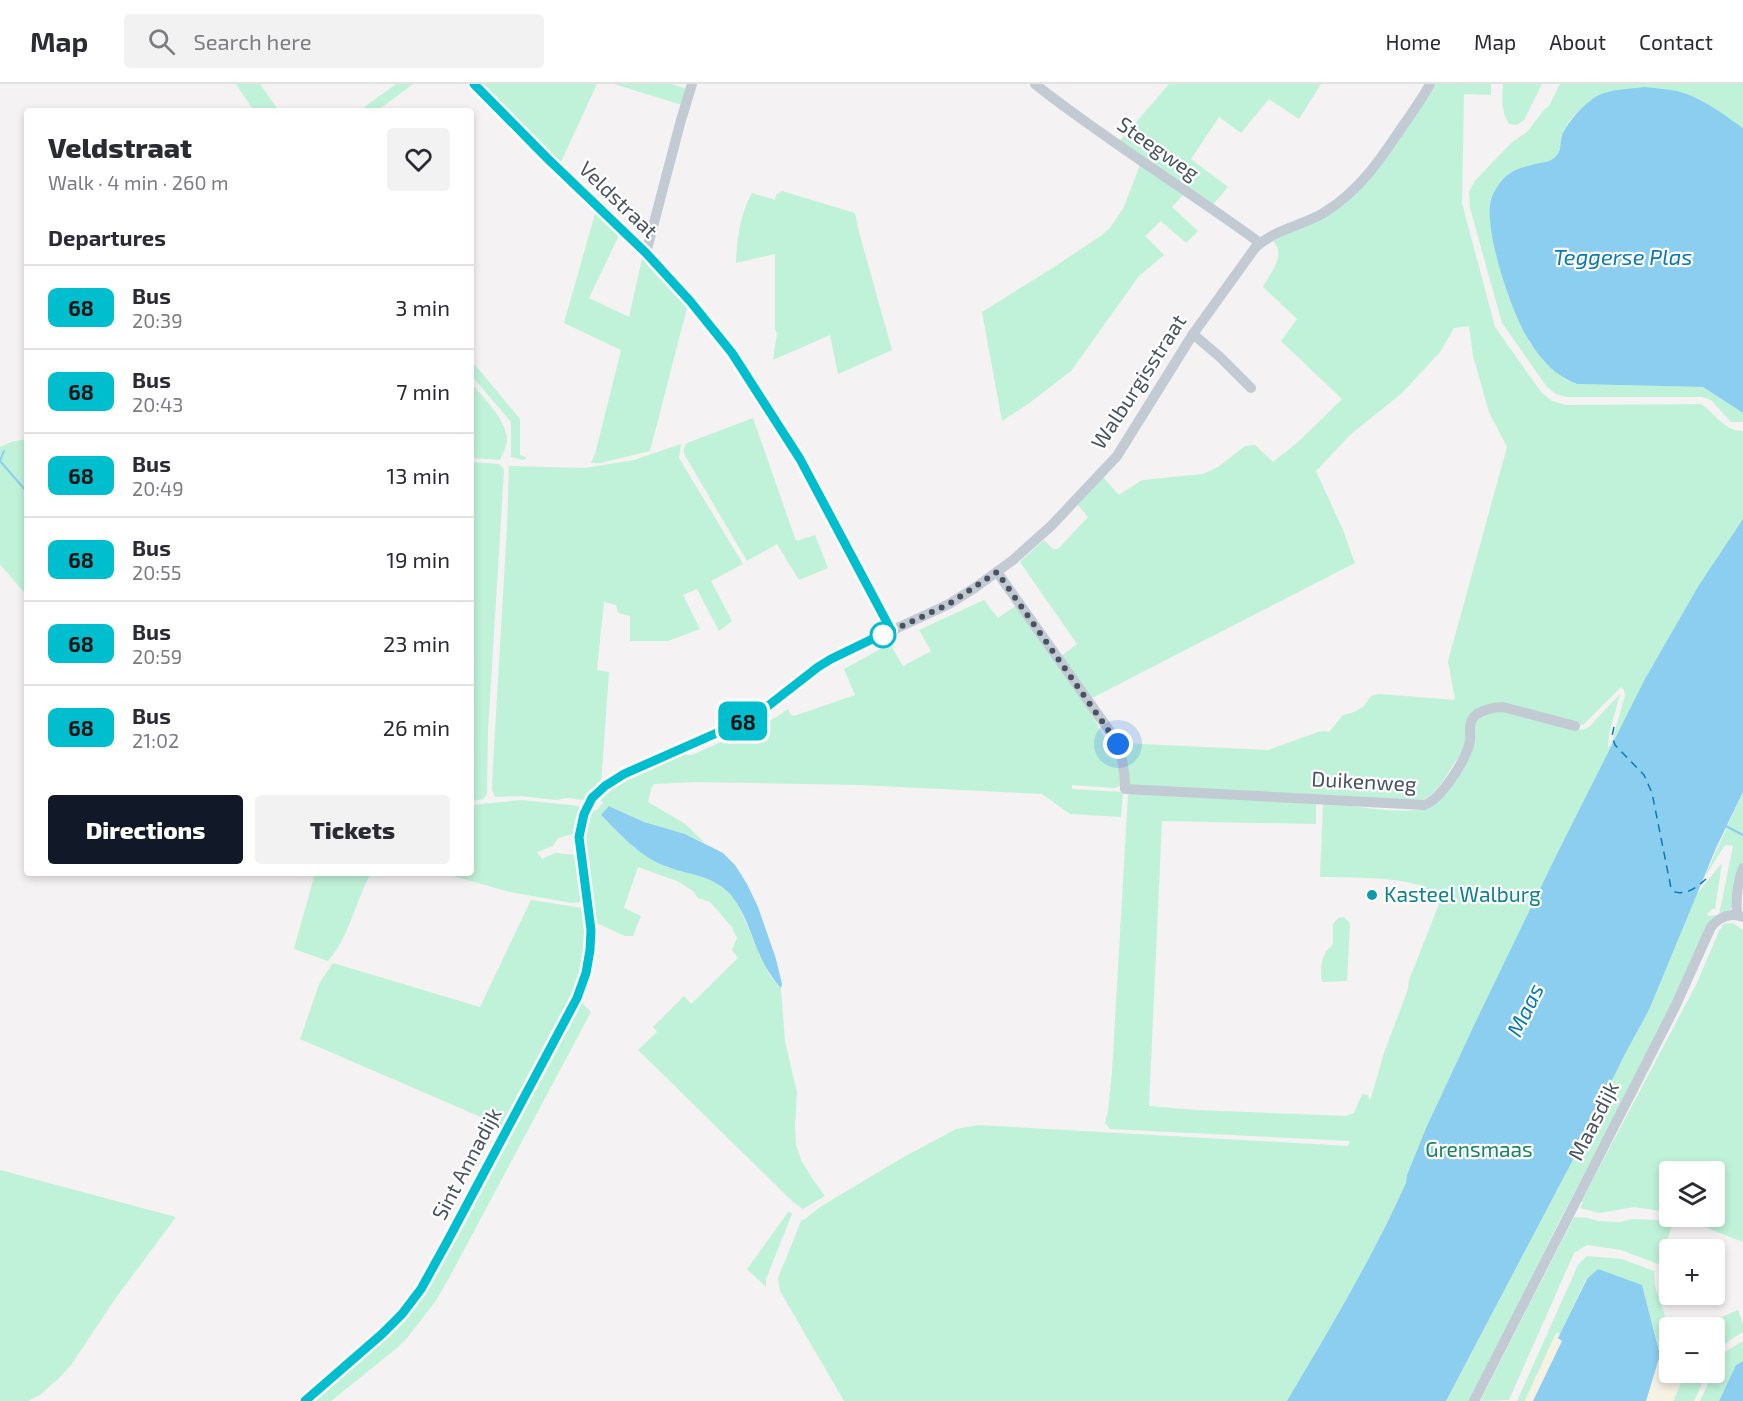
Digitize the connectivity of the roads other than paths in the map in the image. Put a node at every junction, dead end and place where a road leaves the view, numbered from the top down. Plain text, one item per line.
1 (474, 84) edge
2 (692, 84) edge
3 (1035, 84) edge
4 (1430, 84) edge
5 (1260, 243) junction
6 (646, 253) junction
7 (1193, 334) junction
8 (1251, 388) dead end
9 (997, 572) junction
10 (891, 630) junction
11 (1575, 726) dead end
12 (1743, 868) edge
13 (1740, 916) edge
14 (305, 1401) edge
15 (1474, 1401) edge

1 - 6 street, Veldstraat
2 - 6 street
3 - 5 street, Steegweg
4 - 5 street
5 - 7 street, Walburgisstraat
6 - 10 street, Veldstraat
7 - 8 street
7 - 9 street, Walburgisstraat
9 - 10 street, Walburgisstraat
9 - 11 street, Duikenweg
10 - 14 street, Sint Annadijk
12 - 13 street, Maasdijk
13 - 15 street, Maasdijk

